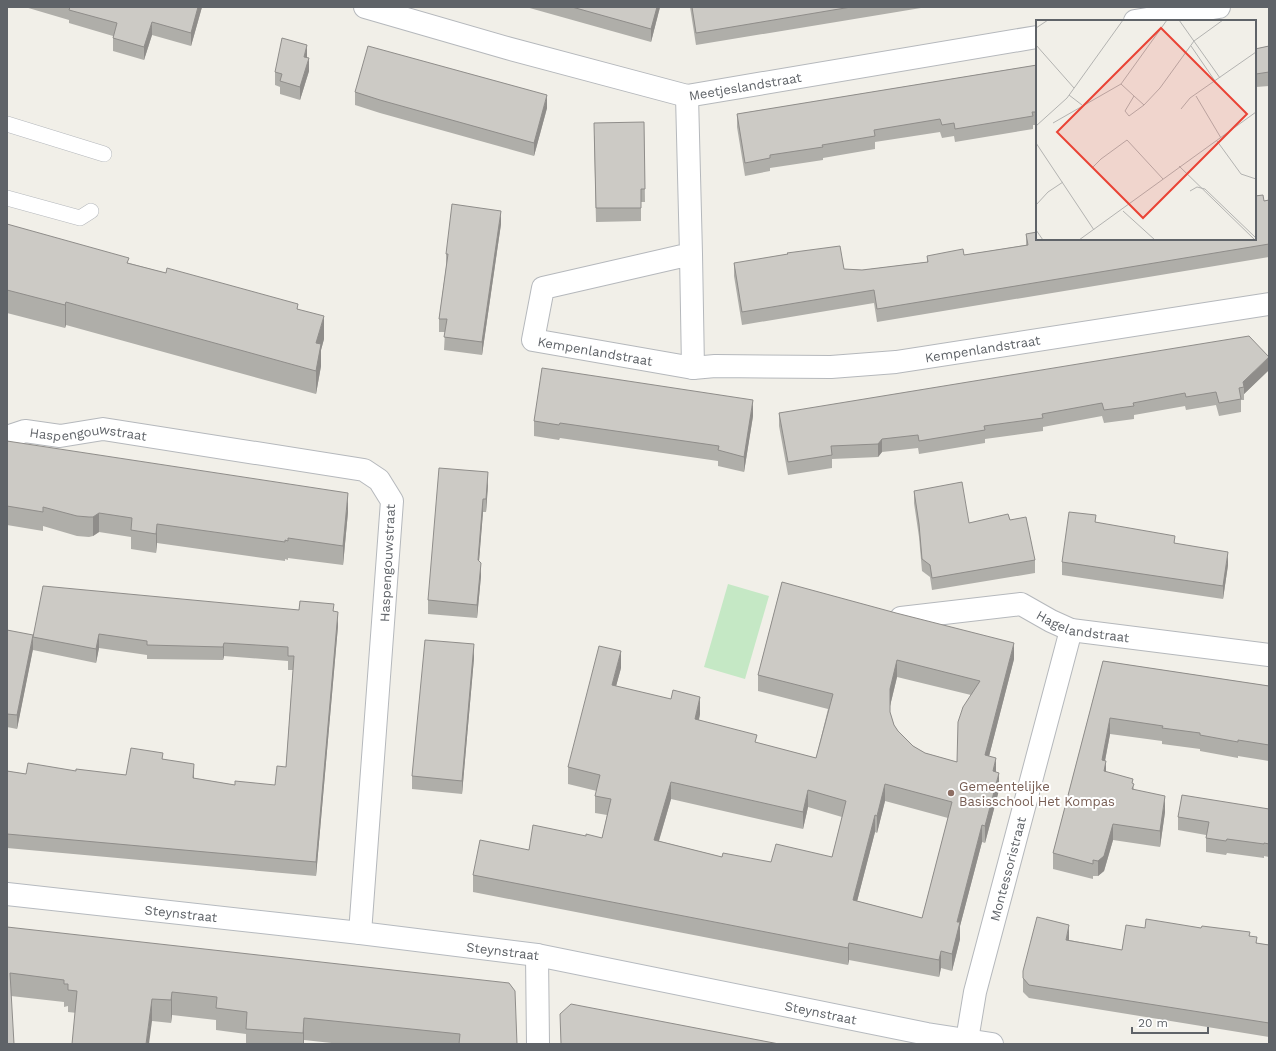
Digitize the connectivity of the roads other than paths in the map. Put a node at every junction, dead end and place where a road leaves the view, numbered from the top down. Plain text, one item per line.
1 (365, 7) edge
2 (1219, 7) edge
3 (1141, 20) edge
4 (1036, 37) edge
5 (687, 96) junction
6 (7, 124) edge
7 (104, 154) dead end
8 (7, 198) edge
9 (91, 211) dead end
10 (691, 254) junction
11 (1269, 304) edge
12 (693, 368) junction
13 (7, 437) edge
14 (900, 618) edge
15 (1071, 630) junction
16 (1269, 655) edge
17 (7, 894) edge
18 (360, 933) junction
19 (536, 955) junction
20 (926, 1039) edge
21 (967, 1040) junction
22 (538, 1044) edge
23 (992, 1044) edge

1 - 5 street, Meetjeslandstraat
2 - 3 street
4 - 5 street, Meetjeslandstraat
5 - 10 street
6 - 7 lane
8 - 9 lane
10 - 12 street
10 - 12 street, Kempenlandstraat
11 - 12 street, Kempenlandstraat
13 - 18 street, Haspengouwstraat
14 - 15 street, Hagelandstraat
15 - 16 street, Hagelandstraat
15 - 21 street, Montessoristraat
17 - 18 street, Steynstraat
18 - 19 street, Steynstraat
19 - 20 street, Steynstraat
19 - 22 street
20 - 21 street, Steynstraat
21 - 23 street, Steynstraat

